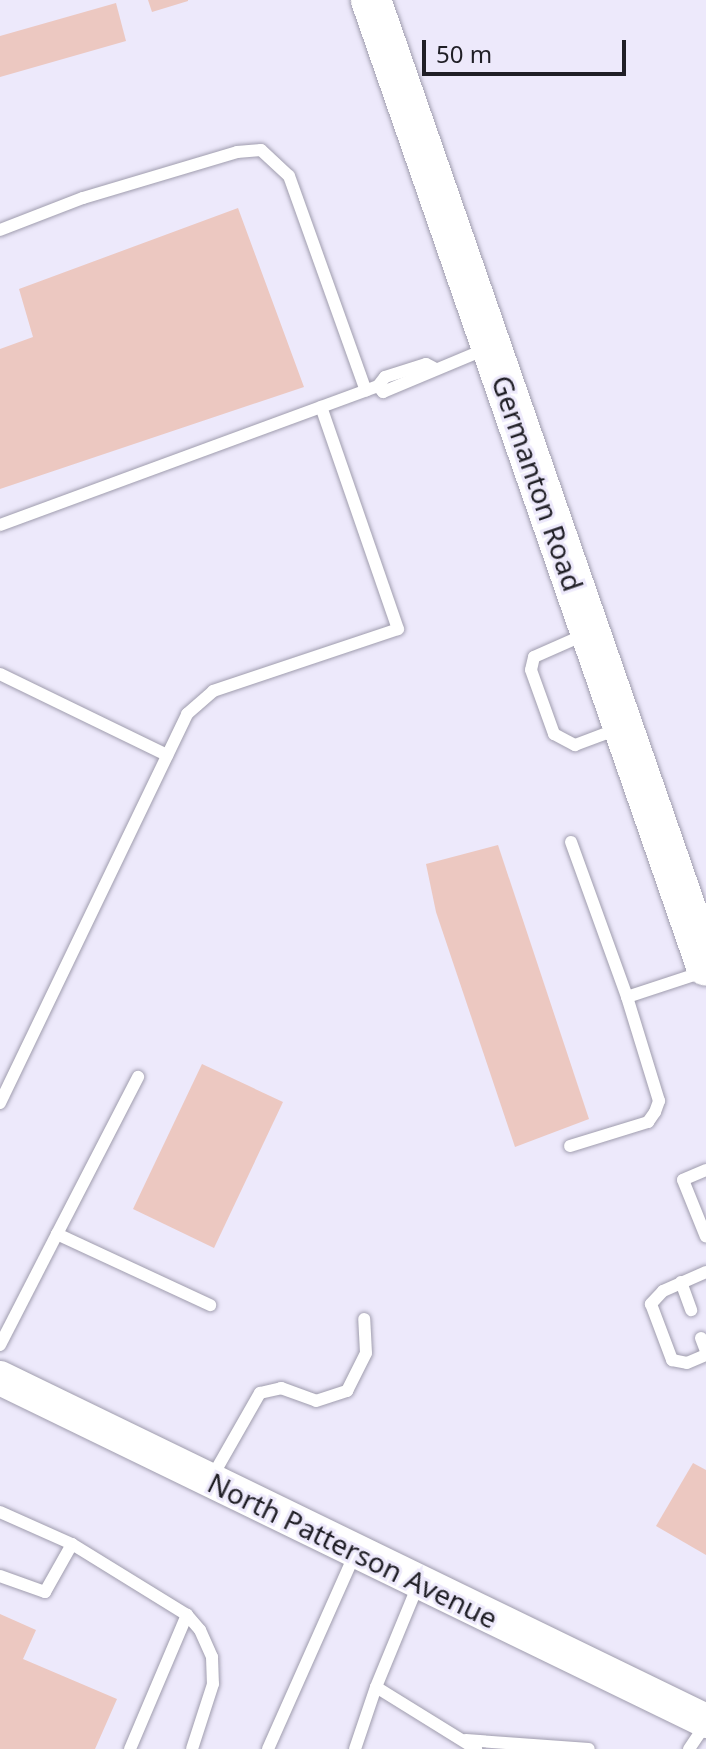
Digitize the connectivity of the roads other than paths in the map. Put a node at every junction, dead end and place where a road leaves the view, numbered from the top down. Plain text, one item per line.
1 (371, 0) edge
2 (0, 230) edge
3 (491, 347) junction
4 (372, 389) junction
5 (321, 407) junction
6 (0, 525) edge
7 (590, 632) junction
8 (0, 674) edge
9 (623, 727) junction
10 (167, 755) junction
11 (571, 842) dead end
12 (706, 968) edge
13 (627, 997) junction
14 (138, 1077) dead end
15 (0, 1103) edge
16 (570, 1146) dead end
17 (706, 1170) edge
18 (57, 1234) junction
19 (706, 1237) edge
20 (706, 1272) edge
21 (681, 1282) junction
22 (210, 1305) dead end
23 (691, 1310) dead end
24 (364, 1319) dead end
25 (0, 1345) edge
26 (704, 1348) edge
27 (0, 1378) edge
28 (211, 1480) junction
29 (0, 1512) edge
30 (72, 1544) junction
31 (356, 1551) junction
32 (0, 1576) edge
33 (419, 1584) junction
34 (187, 1615) junction
35 (376, 1687) junction
36 (706, 1723) edge
37 (471, 1745) edge
38 (130, 1749) edge
39 (192, 1749) edge
40 (268, 1749) edge
41 (355, 1749) edge
42 (589, 1749) edge
43 (689, 1749) edge

1 - 3 main road, Germanton Road
2 - 4 lane
3 - 4 lane
3 - 7 main road, Germanton Road
4 - 5 lane
5 - 6 lane
5 - 10 lane
7 - 9 main road, Germanton Road
7 - 9 lane
8 - 10 lane
9 - 12 main road, Germanton Road
10 - 15 lane
11 - 13 lane
12 - 13 lane
13 - 16 lane
14 - 18 lane
17 - 19 lane
18 - 22 lane
18 - 25 lane
20 - 21 lane
21 - 23 lane
21 - 26 lane
24 - 28 lane
27 - 28 main road, North Patterson Avenue
28 - 31 main road, North Patterson Avenue
29 - 30 lane
30 - 32 lane
30 - 34 lane
31 - 33 main road, North Patterson Avenue
31 - 40 lane
33 - 35 lane
33 - 36 main road, North Patterson Avenue
34 - 38 lane
34 - 39 lane
35 - 37 lane
35 - 41 lane
36 - 43 lane
37 - 42 lane

